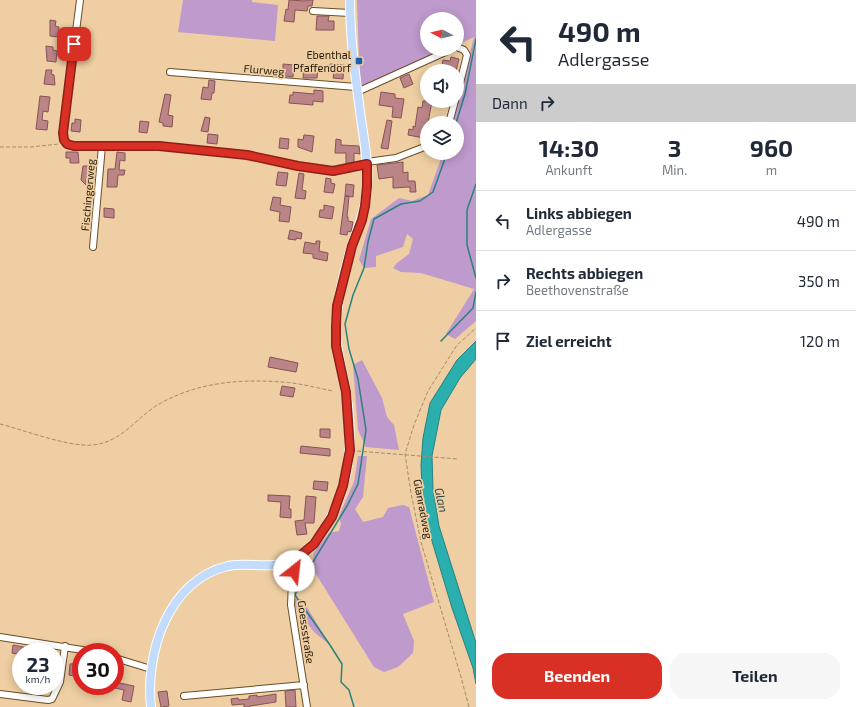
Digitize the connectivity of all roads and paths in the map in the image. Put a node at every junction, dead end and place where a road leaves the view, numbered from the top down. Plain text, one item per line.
1 (80, 0) edge
2 (350, 0) edge
3 (313, 11) dead end
4 (350, 13) junction
5 (464, 50) edge
6 (435, 56) edge
7 (464, 67) edge
8 (170, 72) dead end
9 (357, 89) junction
10 (65, 142) junction
11 (102, 146) junction
12 (0, 147) edge
13 (420, 149) edge
14 (367, 163) junction
15 (93, 247) dead end
16 (476, 328) edge
17 (333, 391) dead end
18 (0, 424) edge
19 (355, 451) dead end
20 (405, 454) junction
21 (458, 458) dead end
22 (296, 559) junction
23 (0, 637) edge
24 (65, 646) junction
25 (72, 647) edge
26 (124, 661) edge
27 (151, 669) junction
28 (304, 685) junction
29 (0, 694) edge
30 (184, 696) dead end
31 (151, 707) edge
32 (306, 707) edge
33 (468, 707) edge

1 - 10 street
2 - 4 main road
3 - 4 street
4 - 9 main road
5 - 7 street
6 - 9 street
8 - 9 street, Flurweg
9 - 14 main road
10 - 11 street
10 - 12 path
11 - 14 street
11 - 15 street, Fischingerweg
13 - 14 street
14 - 22 main road
16 - 20 path, Glanradweg
17 - 18 path
19 - 20 path
20 - 21 path
20 - 33 path, Glanradweg
22 - 27 main road
22 - 28 street, Goessstraße
23 - 24 street
24 - 25 street
24 - 29 street
26 - 27 street
27 - 31 main road
28 - 30 street
28 - 32 street, Goessstraße

